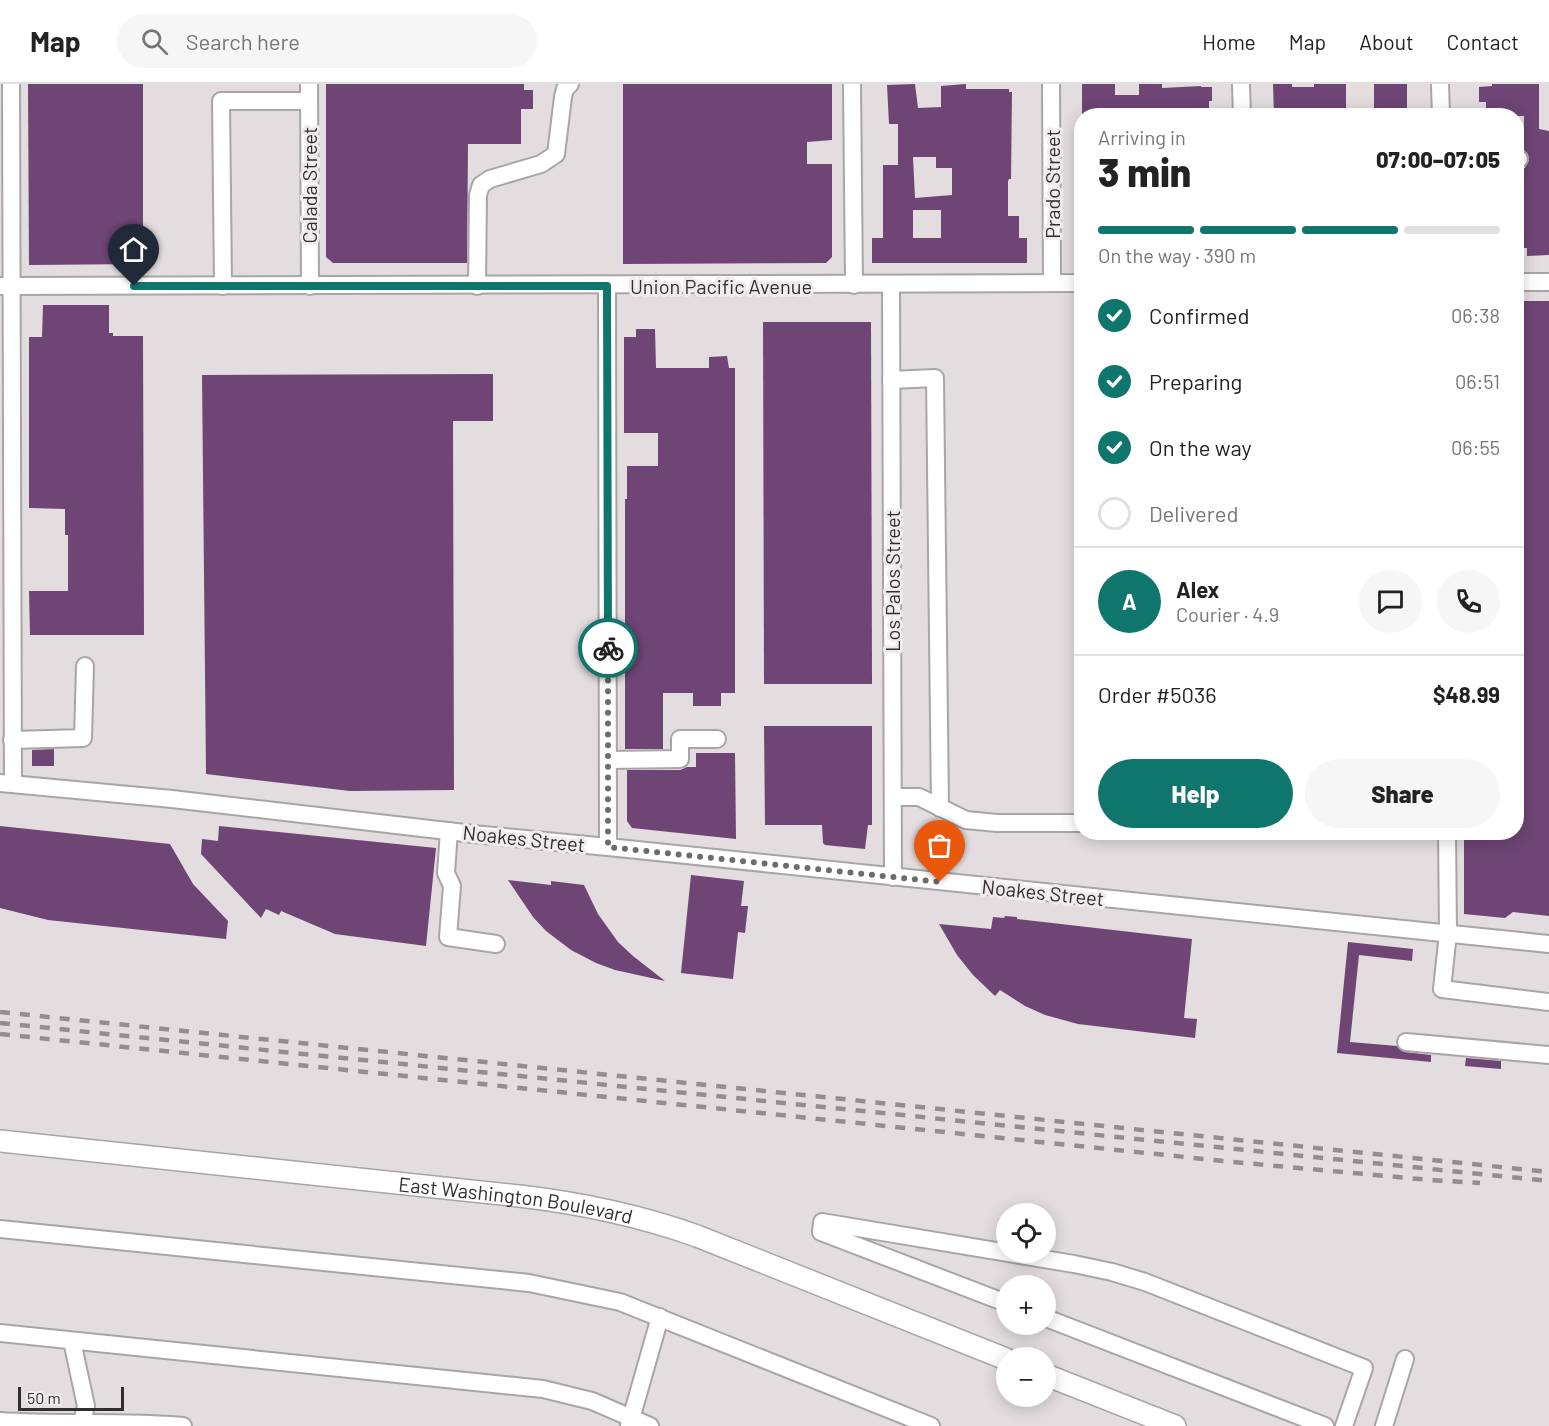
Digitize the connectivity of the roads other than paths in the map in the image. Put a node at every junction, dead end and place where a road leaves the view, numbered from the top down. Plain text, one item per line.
1 (11, 84) edge
2 (570, 84) edge
3 (852, 84) edge
4 (1051, 84) edge
5 (1241, 84) edge
6 (1440, 84) edge
7 (309, 92) edge
8 (1242, 108) edge
9 (1441, 108) edge
10 (1524, 282) edge
11 (1549, 282) edge
12 (1052, 283) junction
13 (1074, 283) edge
14 (854, 285) junction
15 (891, 285) junction
16 (6, 286) edge
17 (223, 286) junction
18 (310, 286) junction
19 (477, 286) junction
20 (607, 286) junction
21 (891, 380) junction
22 (85, 666) dead end
23 (717, 739) dead end
24 (12, 740) junction
25 (608, 760) junction
26 (6, 784) edge
27 (893, 797) junction
28 (940, 808) junction
29 (1074, 823) edge
30 (449, 831) junction
31 (1447, 840) edge
32 (608, 847) junction
33 (893, 877) junction
34 (1448, 933) junction
35 (496, 944) dead end
36 (1549, 944) edge
37 (1549, 1002) edge
38 (1406, 1042) dead end
39 (1549, 1055) edge
40 (0, 1141) edge
41 (0, 1229) edge
42 (996, 1299) edge
43 (660, 1317) junction
44 (1056, 1322) edge
45 (0, 1333) edge
46 (72, 1341) junction
47 (996, 1355) edge
48 (1405, 1359) dead end
49 (1056, 1379) edge
50 (0, 1421) edge
51 (630, 1422) edge
52 (84, 1425) edge
53 (183, 1426) edge
54 (650, 1426) edge
55 (931, 1426) edge
56 (1175, 1426) edge
57 (1324, 1426) edge
58 (1344, 1426) edge
59 (1384, 1426) edge

1 - 16 street
2 - 19 street
3 - 14 street
4 - 12 street, Prado Street
5 - 8 street
6 - 9 street
7 - 17 street
7 - 18 street, Calada Street
10 - 11 street
12 - 13 street, Union Pacific Avenue
12 - 15 street, Union Pacific Avenue
14 - 15 street, Union Pacific Avenue
14 - 20 street, Union Pacific Avenue
15 - 21 street, Los Palos Street
16 - 17 street, Union Pacific Avenue
16 - 24 street
17 - 18 street, Union Pacific Avenue
18 - 19 street, Union Pacific Avenue
19 - 20 street, Union Pacific Avenue
20 - 25 street
21 - 27 street, Los Palos Street
21 - 28 street
22 - 24 street
23 - 25 street
24 - 26 street
25 - 32 street
26 - 30 street, Noakes Street
27 - 28 street
27 - 33 street, Los Palos Street
28 - 29 street
30 - 32 street, Noakes Street
30 - 35 street
31 - 34 street
32 - 33 street, Noakes Street
33 - 34 street, Noakes Street
34 - 36 street, Noakes Street
34 - 37 street
38 - 39 street
40 - 47 main road, East Washington Boulevard
41 - 43 street
42 - 58 street
43 - 51 street
43 - 55 street
44 - 57 street
45 - 46 street
46 - 51 street
46 - 52 street
48 - 59 street
49 - 56 main road
50 - 52 street
51 - 54 street
52 - 53 street

